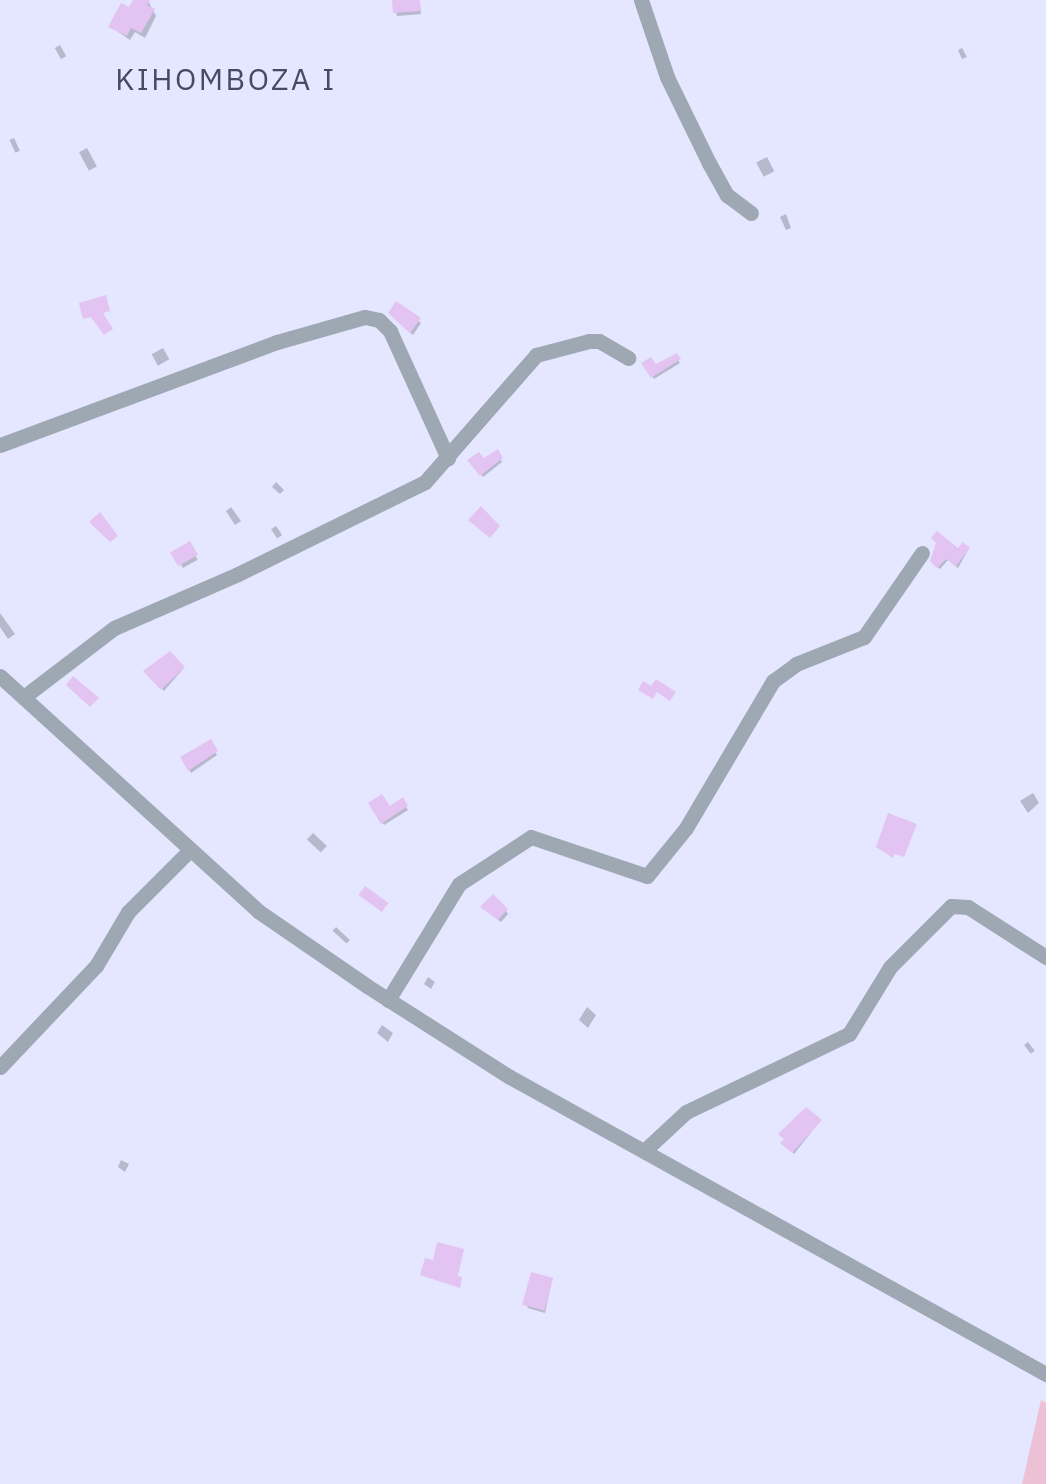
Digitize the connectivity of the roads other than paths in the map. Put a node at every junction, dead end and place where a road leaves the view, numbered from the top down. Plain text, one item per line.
1 (641, 0) edge
2 (750, 213) dead end
3 (629, 358) dead end
4 (0, 445) edge
5 (448, 458) junction
6 (922, 553) dead end
7 (0, 676) edge
8 (24, 696) junction
9 (190, 850) junction
10 (1046, 957) edge
11 (388, 1000) junction
12 (0, 1067) edge
13 (644, 1151) junction
14 (1046, 1374) edge

1 - 2 street
3 - 5 street
4 - 5 street
5 - 8 street
6 - 11 street
7 - 8 street
8 - 9 street
9 - 11 street
9 - 12 street
10 - 13 street
11 - 13 street
13 - 14 street

